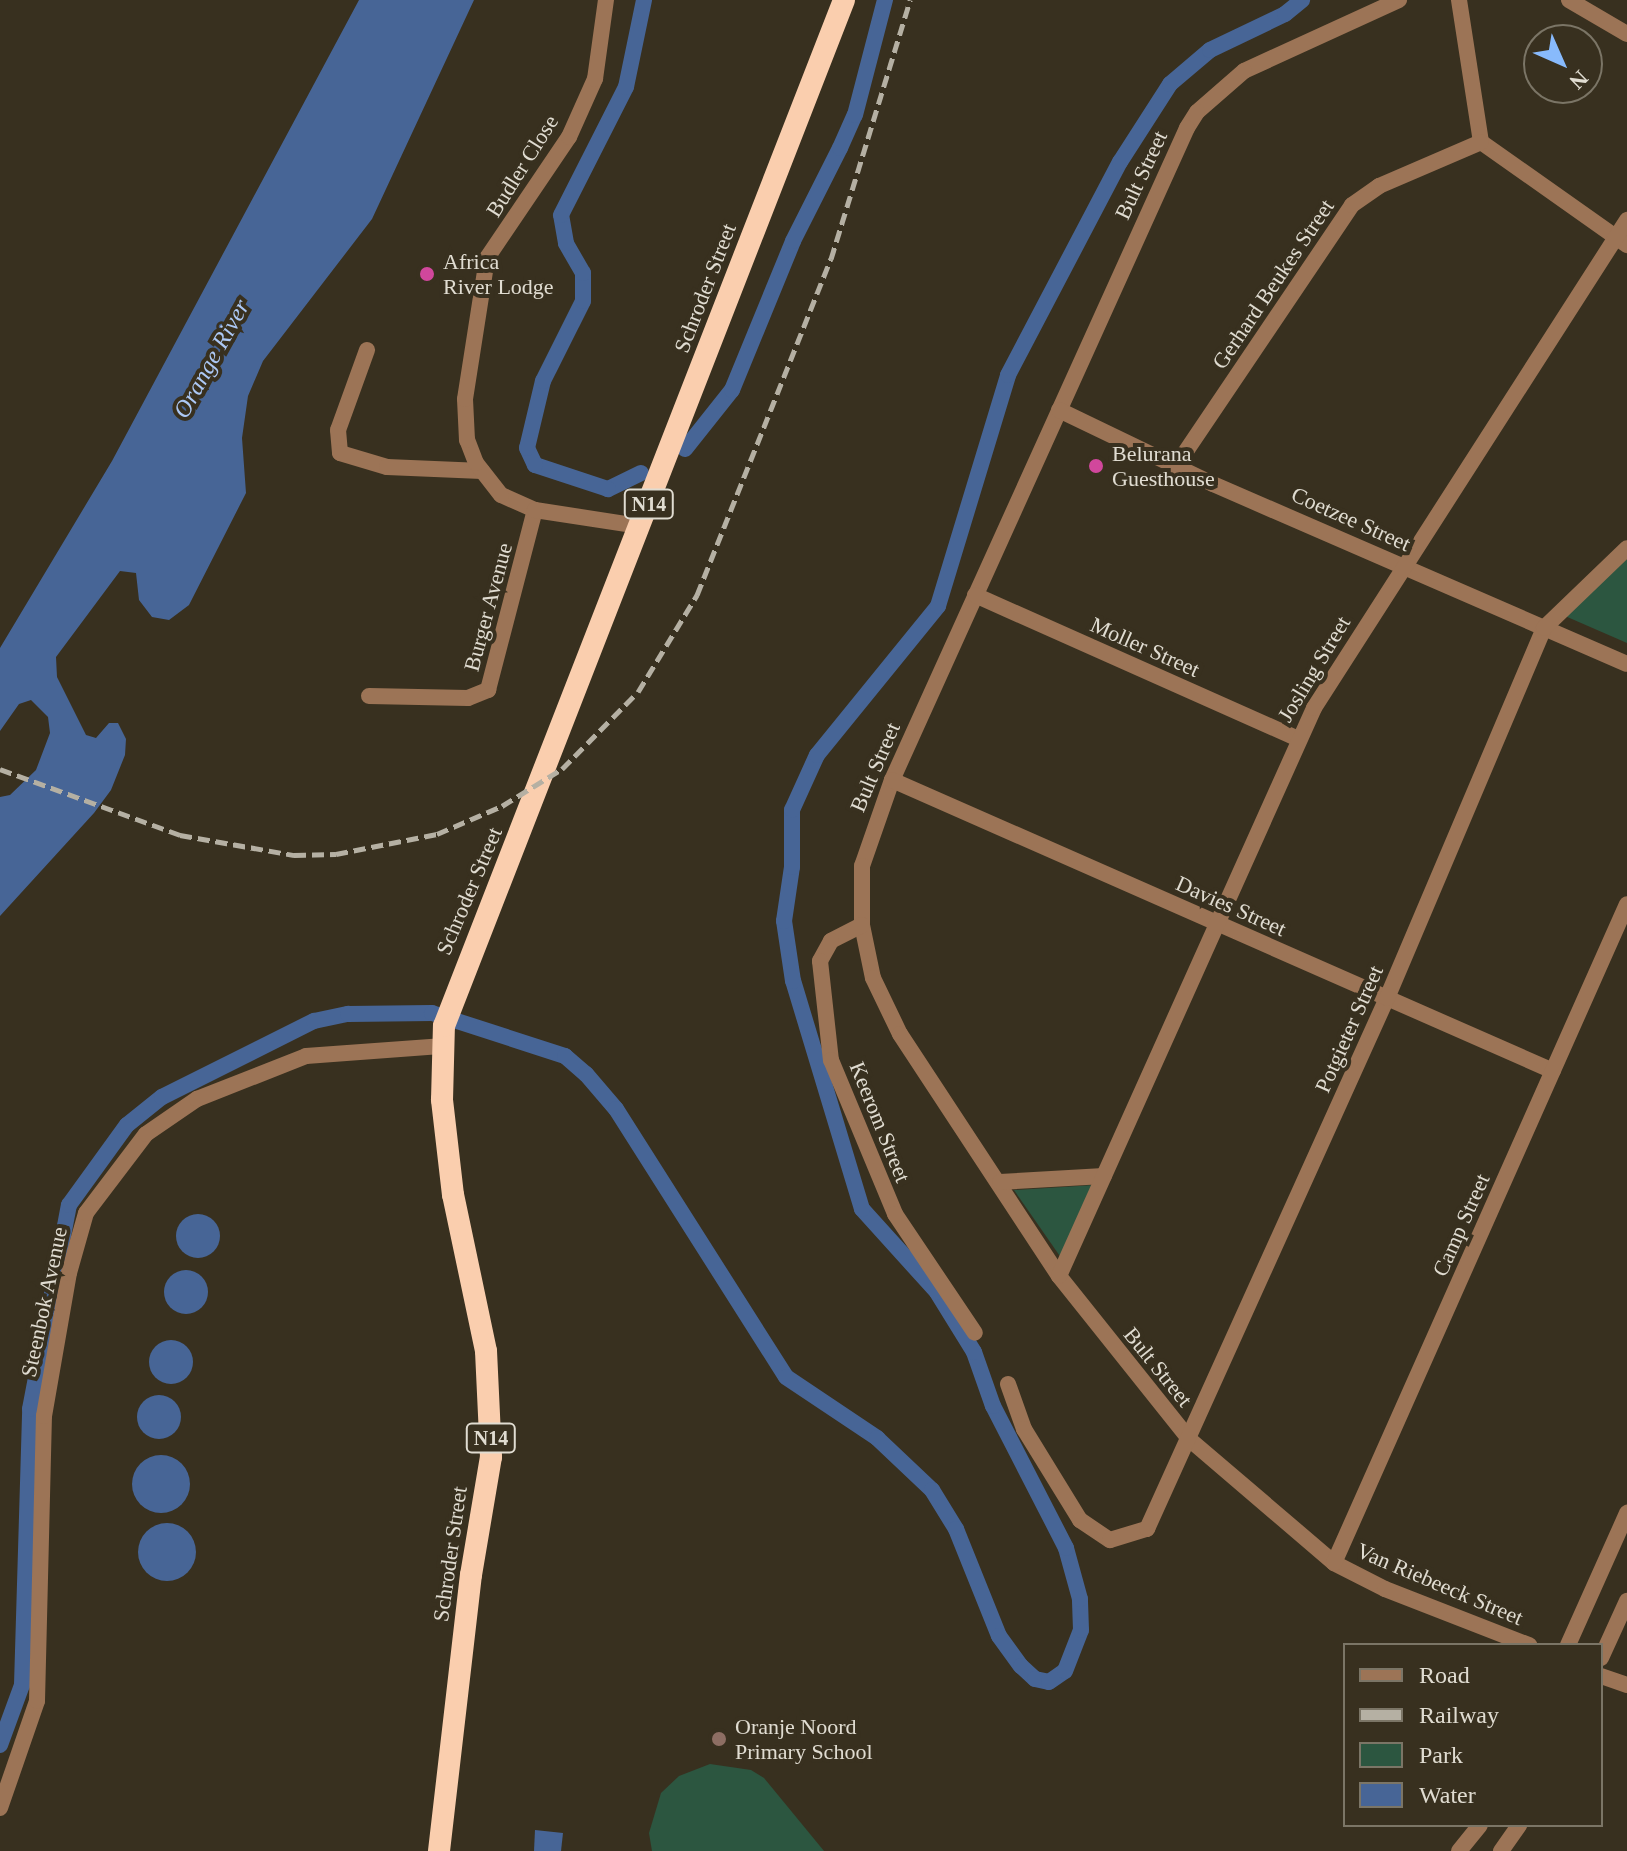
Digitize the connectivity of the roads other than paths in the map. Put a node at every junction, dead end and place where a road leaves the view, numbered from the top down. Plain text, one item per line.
1 (606, 0) edge
2 (844, 0) edge
3 (1399, 0) edge
4 (1459, 0) edge
5 (1569, 0) edge
6 (1627, 34) edge
7 (1481, 142) junction
8 (1627, 220) edge
9 (1621, 241) edge
10 (367, 350) dead end
11 (1059, 410) junction
12 (1176, 466) junction
13 (482, 471) junction
14 (535, 510) junction
15 (640, 526) junction
16 (1627, 548) edge
17 (1404, 567) junction
18 (975, 595) junction
19 (1544, 628) junction
20 (1627, 664) edge
21 (369, 696) dead end
22 (1298, 739) junction
23 (892, 780) junction
24 (1627, 904) edge
25 (1214, 923) junction
26 (862, 925) junction
27 (1387, 998) junction
28 (445, 1026) junction
29 (1553, 1071) junction
30 (1104, 1176) junction
31 (1000, 1182) junction
32 (1059, 1276) junction
33 (975, 1333) dead end
34 (1008, 1384) dead end
35 (1189, 1439) junction
36 (1627, 1513) edge
37 (1334, 1563) junction
38 (1627, 1601) edge
39 (1524, 1643) edge
40 (1569, 1643) edge
41 (1603, 1654) edge
42 (1603, 1677) edge
43 (1627, 1685) edge
44 (0, 1808) edge
45 (1478, 1827) edge
46 (1518, 1827) edge
47 (439, 1851) edge
48 (1459, 1851) edge
49 (1501, 1851) edge

1 - 13 street, Budler Close
2 - 15 highway, Schroder Street / N14
3 - 11 street, Bult Street
4 - 7 street
5 - 6 street
7 - 9 street
7 - 12 street, Gerhard Beukes Street
8 - 9 street, Josling Street
9 - 17 street, Josling Street
10 - 13 street
11 - 12 street, Coetzee Street
11 - 18 street, Bult Street
12 - 17 street, Coetzee Street
13 - 14 street
14 - 15 street
14 - 21 street, Burger Avenue
15 - 28 highway, Schroder Street / N14
16 - 19 street, Potgieter Street
17 - 19 street, Coetzee Street
17 - 22 street, Josling Street
18 - 22 street, Moller Street
18 - 23 street, Bult Street
19 - 20 street, Coetzee Street
19 - 27 street, Potgieter Street
22 - 25 street, Josling Street
23 - 25 street, Davies Street
23 - 26 street, Bult Street
24 - 29 street, Camp Street
25 - 27 street, Davies Street
25 - 30 street, Josling Street
26 - 31 street, Bult Street
26 - 33 street, Keerom Street
27 - 29 street, Davies Street
27 - 35 street, Potgieter Street
28 - 44 street, Steenbok Avenue
28 - 47 highway, Schroder Street / N14
29 - 37 street, Camp Street
30 - 31 street
30 - 32 street, Josling Street
31 - 32 street, Bult Street
32 - 35 street, Bult Street
34 - 35 street, Potgieter Street
35 - 37 street, Bult Street
36 - 40 street
37 - 39 street, Van Riebeeck Street
38 - 41 street
42 - 43 street
45 - 48 street
46 - 49 street

